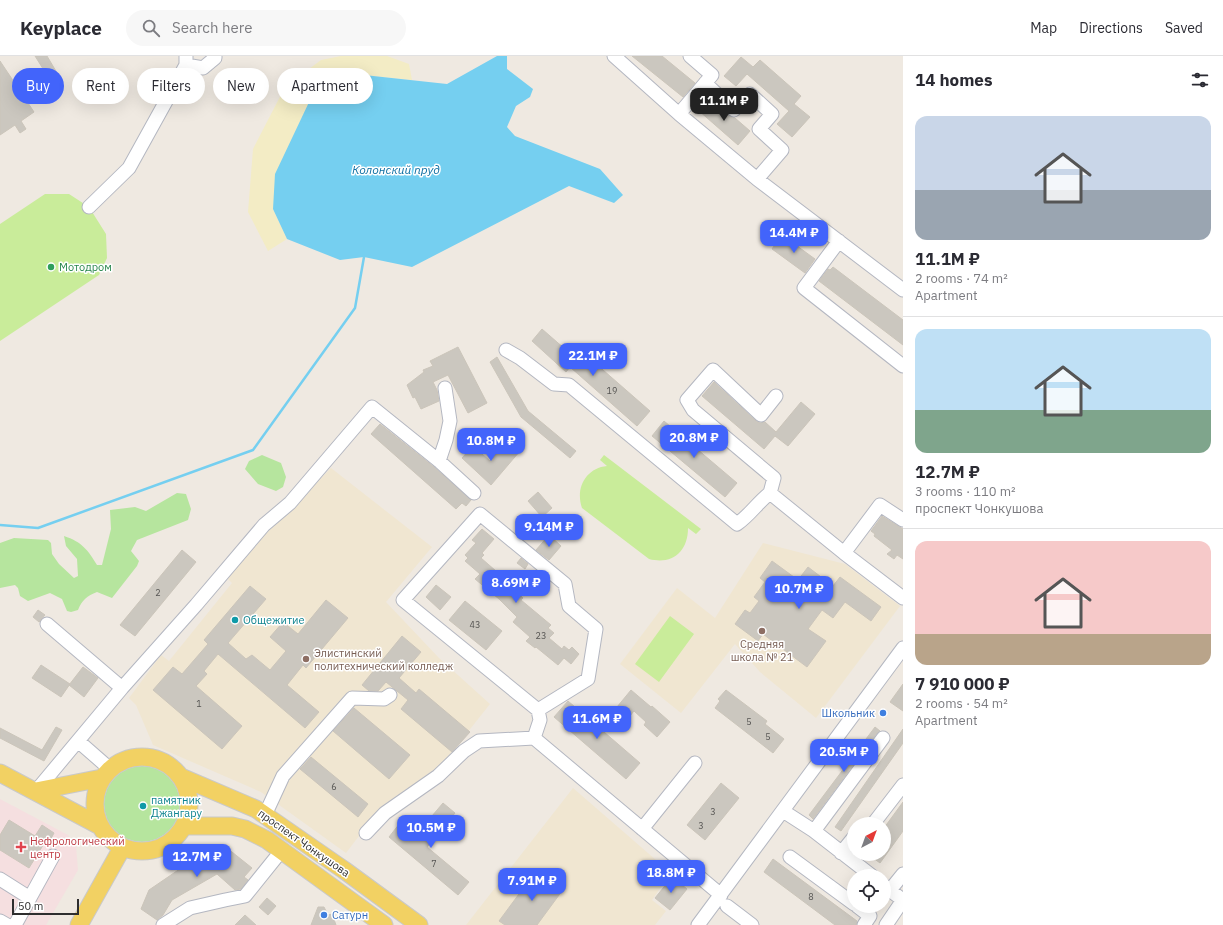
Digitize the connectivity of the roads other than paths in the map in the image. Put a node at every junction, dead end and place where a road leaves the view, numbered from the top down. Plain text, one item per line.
1 (216, 56) edge
2 (614, 56) edge
3 (690, 56) edge
4 (186, 61) edge
5 (705, 83) junction
6 (679, 114) junction
7 (757, 179) junction
8 (89, 207) dead end
9 (839, 241) junction
10 (903, 290) edge
11 (506, 350) dead end
12 (903, 366) edge
13 (445, 388) dead end
14 (776, 396) dead end
15 (439, 461) junction
16 (474, 493) dead end
17 (770, 493) junction
18 (903, 520) edge
19 (844, 553) junction
20 (903, 598) edge
21 (47, 624) dead end
22 (903, 648) edge
23 (122, 688) junction
24 (390, 695) dead end
25 (538, 710) junction
26 (534, 738) junction
27 (883, 738) dead end
28 (78, 741) junction
29 (695, 763) dead end
30 (0, 772) edge
31 (106, 774) junction
32 (181, 776) junction
33 (903, 785) edge
34 (36, 791) junction
35 (783, 811) junction
36 (265, 815) junction
37 (878, 817) edge
38 (100, 826) junction
39 (184, 826) junction
40 (642, 829) junction
41 (814, 831) junction
42 (366, 834) dead end
43 (847, 846) edge
44 (122, 848) junction
45 (282, 850) junction
46 (842, 853) junction
47 (53, 856) dead end
48 (790, 857) dead end
49 (863, 869) edge
50 (903, 874) edge
51 (0, 879) edge
52 (891, 884) edge
53 (891, 891) edge
54 (30, 898) junction
55 (847, 899) edge
56 (903, 900) edge
57 (724, 901) junction
58 (866, 913) edge
59 (0, 921) edge
60 (80, 924) edge
61 (8, 925) edge
62 (15, 925) edge
63 (164, 925) edge
64 (384, 925) edge
65 (419, 925) edge
66 (698, 925) edge
67 (752, 925) edge
68 (864, 925) edge
69 (886, 925) edge

1 - 4 street
2 - 6 street
3 - 5 street
4 - 8 street
5 - 6 street
5 - 7 street
6 - 7 street
7 - 9 street
9 - 10 street
9 - 12 street
11 - 17 street
13 - 15 street
14 - 17 street
15 - 16 street
15 - 23 street
17 - 19 street
18 - 19 street
19 - 20 street
21 - 23 street
22 - 35 street
23 - 28 street
24 - 36 street
25 - 25 street
25 - 26 street
26 - 40 street
26 - 42 street
27 - 41 street
28 - 31 street
28 - 34 street
29 - 40 street
30 - 34 main road
31 - 32 main road
31 - 34 main road
31 - 38 main road
32 - 36 main road, проспект Чонкушова
32 - 39 main road
33 - 37 street
34 - 38 main road
35 - 41 street
35 - 57 street
36 - 65 main road, проспект Чонкушова
38 - 44 main road
39 - 44 main road
39 - 45 main road, проспект Чонкушова
40 - 57 street
41 - 46 street
43 - 46 street
44 - 60 main road
45 - 63 street
45 - 64 main road, проспект Чонкушова
46 - 49 street
47 - 54 street
48 - 55 street
50 - 52 street
51 - 54 street
53 - 56 street
54 - 62 street
56 - 69 street
57 - 66 street
57 - 67 street
58 - 68 street
59 - 61 street

